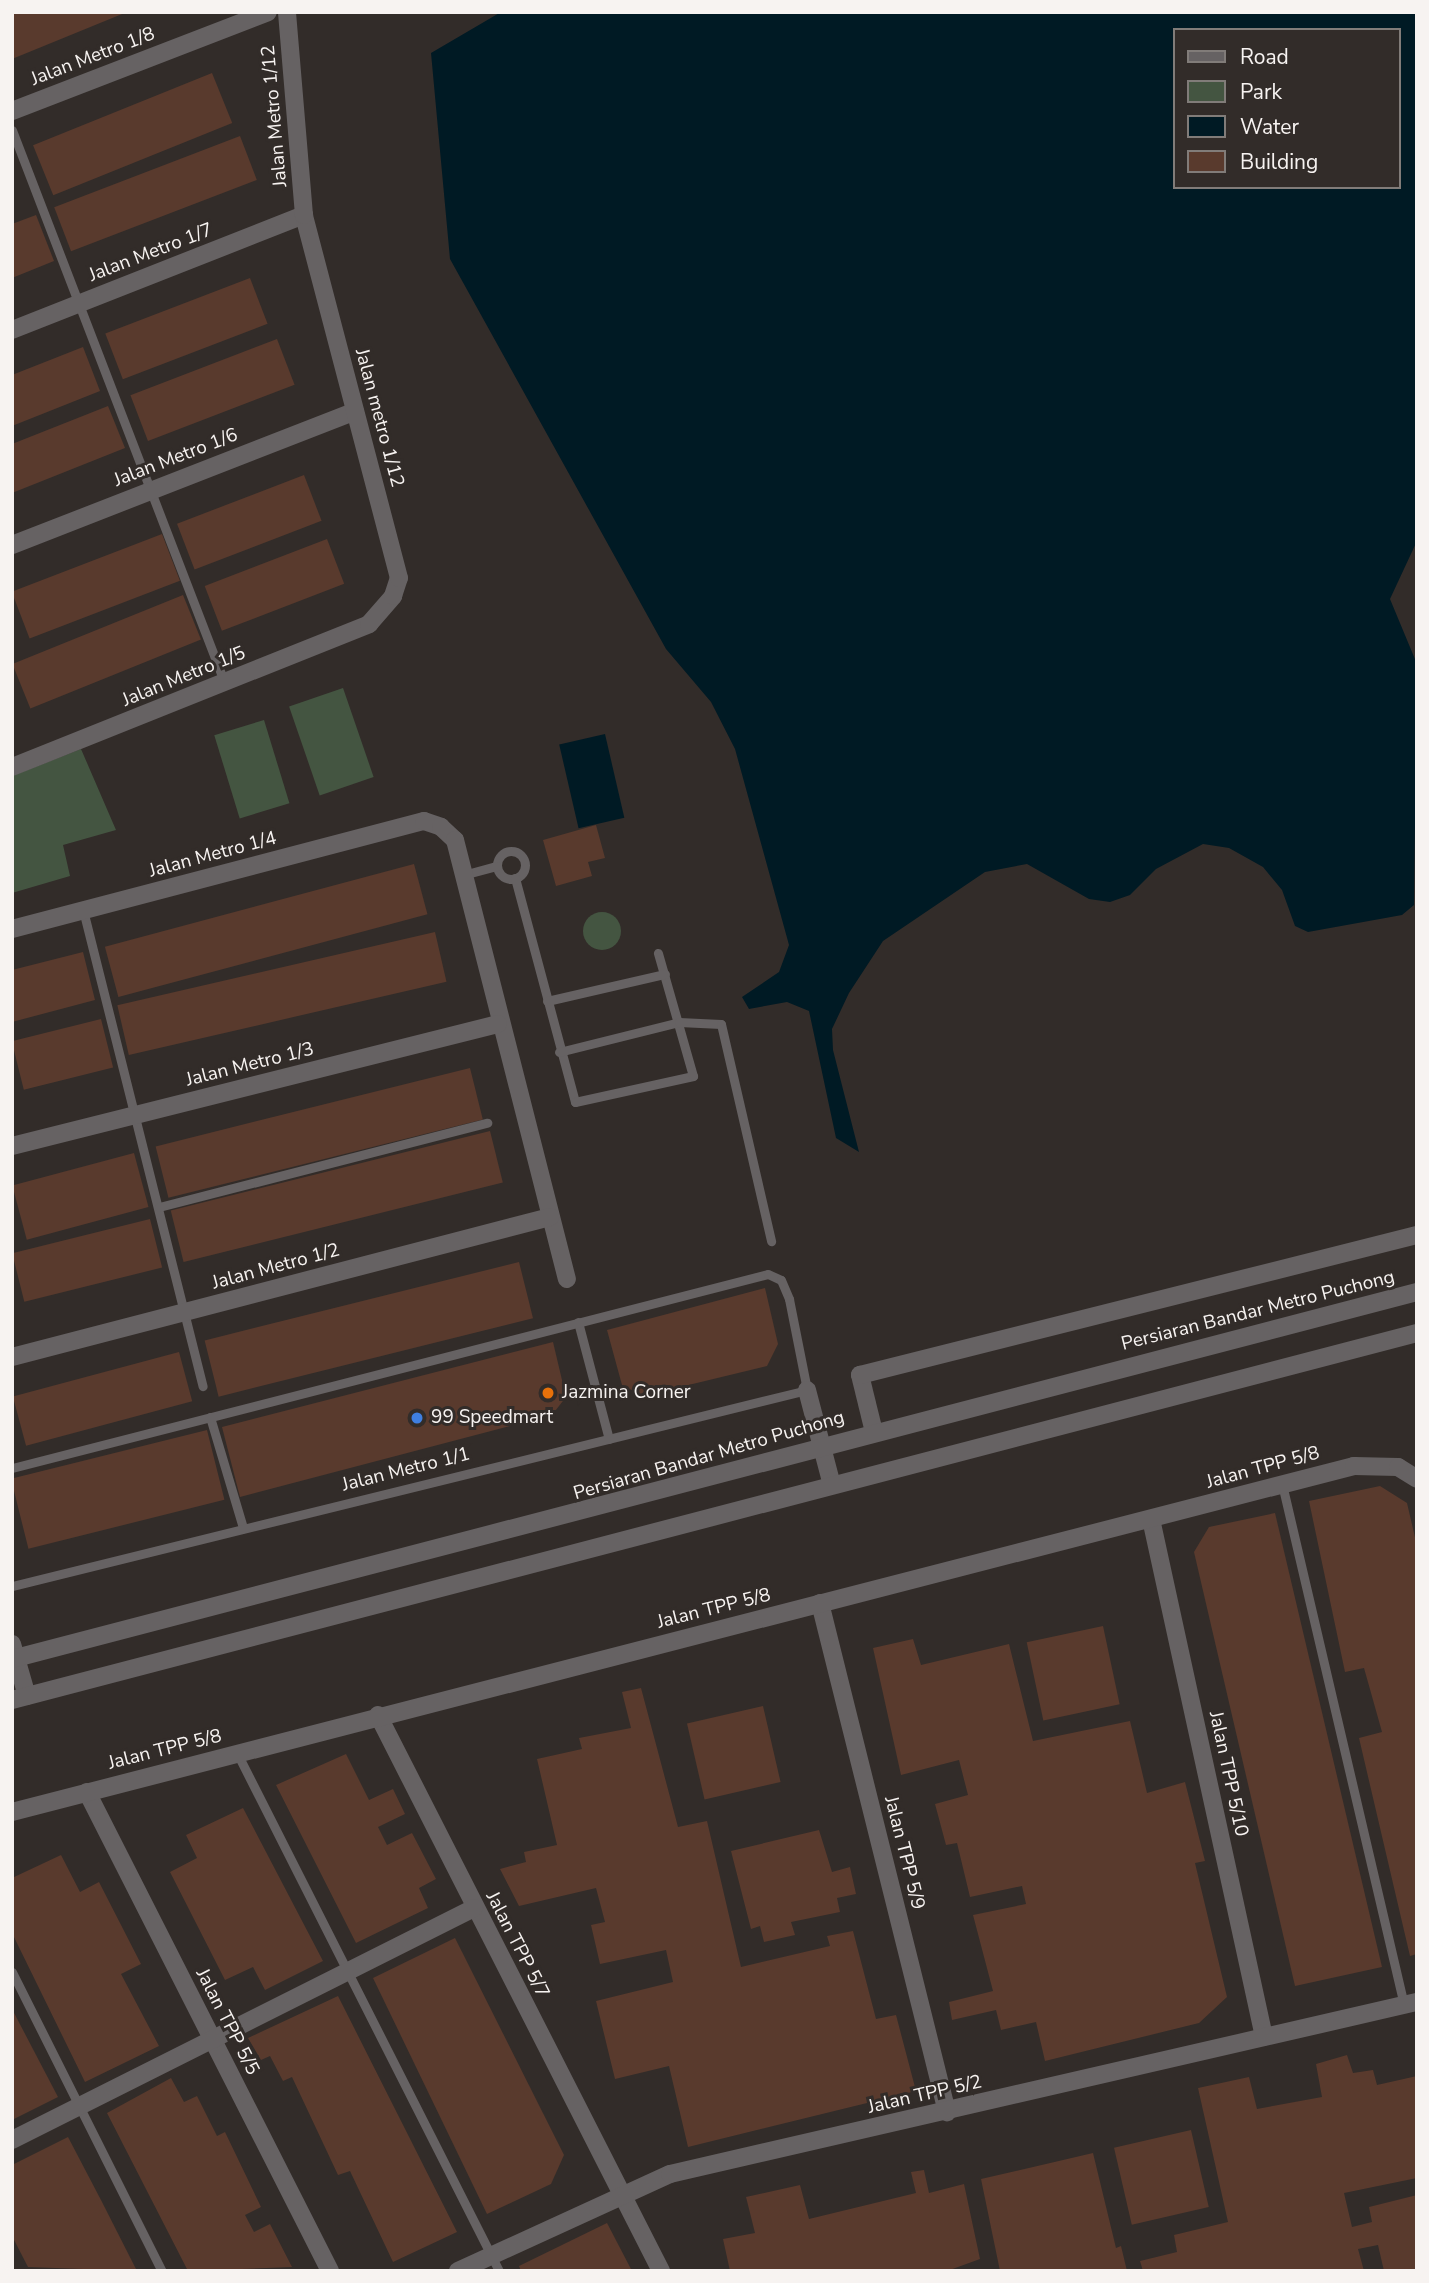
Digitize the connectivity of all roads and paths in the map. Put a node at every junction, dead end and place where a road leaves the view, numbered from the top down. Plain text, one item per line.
1 (268, 12) edge
2 (287, 12) edge
3 (12, 111) edge
4 (12, 130) edge
5 (304, 215) junction
6 (79, 304) junction
7 (12, 330) edge
8 (355, 411) junction
9 (150, 491) junction
10 (12, 545) edge
11 (369, 624) joint
12 (225, 684) junction
13 (12, 767) edge
14 (497, 866) junction
15 (463, 875) junction
16 (515, 878) junction
17 (83, 910) junction
18 (12, 929) edge
19 (659, 953) dead end
20 (665, 974) junction
21 (547, 1001) junction
22 (679, 1022) junction
23 (498, 1024) junction
24 (559, 1052) junction
25 (136, 1116) junction
26 (487, 1123) dead end
27 (12, 1146) edge
28 (159, 1207) junction
29 (550, 1217) junction
30 (1417, 1235) edge
31 (771, 1241) dead end
32 (567, 1279) dead end
33 (1417, 1292) edge
34 (185, 1312) junction
35 (578, 1322) junction
36 (1417, 1333) edge
37 (12, 1357) edge
38 (203, 1386) dead end
39 (807, 1390) junction
40 (210, 1417) junction
41 (874, 1432) junction
42 (609, 1438) junction
43 (822, 1445) junction
44 (12, 1468) edge
45 (1417, 1479) edge
46 (1282, 1484) junction
47 (832, 1485) junction
48 (1151, 1519) junction
49 (243, 1528) junction
50 (12, 1586) edge
51 (820, 1603) junction
52 (14, 1654) edge
53 (20, 1698) edge
54 (379, 1715) junction
55 (237, 1753) junction
56 (87, 1792) junction
57 (16, 1811) edge
58 (474, 1909) junction
59 (346, 1971) junction
60 (12, 1972) edge
61 (1410, 2004) edge
62 (211, 2037) junction
63 (1264, 2037) junction
64 (79, 2105) junction
65 (947, 2112) junction
66 (12, 2140) edge
67 (621, 2192) junction
68 (495, 2263) edge
69 (162, 2271) edge
70 (330, 2271) edge
71 (458, 2271) edge
72 (661, 2271) edge

1 - 3 street, Jalan Metro 1/8
2 - 5 street, Jalan Metro 1/12
4 - 6 lane
5 - 6 street, Jalan Metro 1/7
5 - 8 street, Jalan metro 1/12
6 - 7 street, Jalan Metro 1/7
6 - 9 lane
8 - 9 street, Jalan Metro 1/6
8 - 11 street, Jalan metro 1/12
9 - 10 street, Jalan Metro 1/6
9 - 12 lane
11 - 12 street, Jalan Metro 1/5
12 - 13 street, Jalan Metro 1/5
14 - 15 lane
14 - 16 lane
14 - 16 lane
15 - 17 street, Jalan Metro 1/4
15 - 23 street
16 - 21 lane
17 - 18 street, Jalan Metro 1/4
17 - 25 lane
19 - 20 lane
20 - 21 lane
20 - 22 lane
21 - 24 lane
22 - 24 lane
22 - 24 lane
22 - 31 lane
23 - 25 street, Jalan Metro 1/3
23 - 29 street
25 - 27 street, Jalan Metro 1/3
25 - 28 lane
26 - 28 lane
28 - 34 lane
29 - 32 street
29 - 34 street, Jalan Metro 1/2
30 - 41 street
33 - 41 street, Persiaran Bandar Metro Puchong
34 - 37 street, Jalan Metro 1/2
34 - 38 lane
35 - 39 lane
35 - 40 lane
35 - 42 lane
36 - 47 street
39 - 42 lane, Jalan Metro 1/1
39 - 43 street
40 - 44 lane
40 - 49 lane
41 - 43 street, Persiaran Bandar Metro Puchong
42 - 49 lane, Jalan Metro 1/1
43 - 47 street
43 - 52 street, Persiaran Bandar Metro Puchong
45 - 46 street, Jalan TPP 5/8
46 - 48 street, Jalan TPP 5/8
46 - 61 lane
47 - 53 street
48 - 51 street, Jalan TPP 5/8
48 - 63 street, Jalan TPP 5/10
49 - 50 lane, Jalan Metro 1/1
51 - 54 street, Jalan TPP 5/8
51 - 65 street, Jalan TPP 5/9
52 - 53 street
54 - 55 street, Jalan TPP 5/8
54 - 58 street, Jalan TPP 5/7
55 - 56 street, Jalan TPP 5/8
55 - 59 lane
56 - 57 street, Jalan TPP 5/8
56 - 62 street, Jalan TPP 5/5
58 - 59 street
58 - 67 street, Jalan TPP 5/7
59 - 62 street
59 - 68 lane
60 - 64 lane
61 - 63 street, Jalan TPP 5/2
62 - 64 street
62 - 70 street, Jalan TPP 5/5
63 - 65 street, Jalan TPP 5/2
64 - 66 street
64 - 69 lane
65 - 67 street, Jalan TPP 5/2
67 - 68 street, Jalan TPP 5/2
67 - 72 street, Jalan TPP 5/7
68 - 71 street, Jalan TPP 5/2

